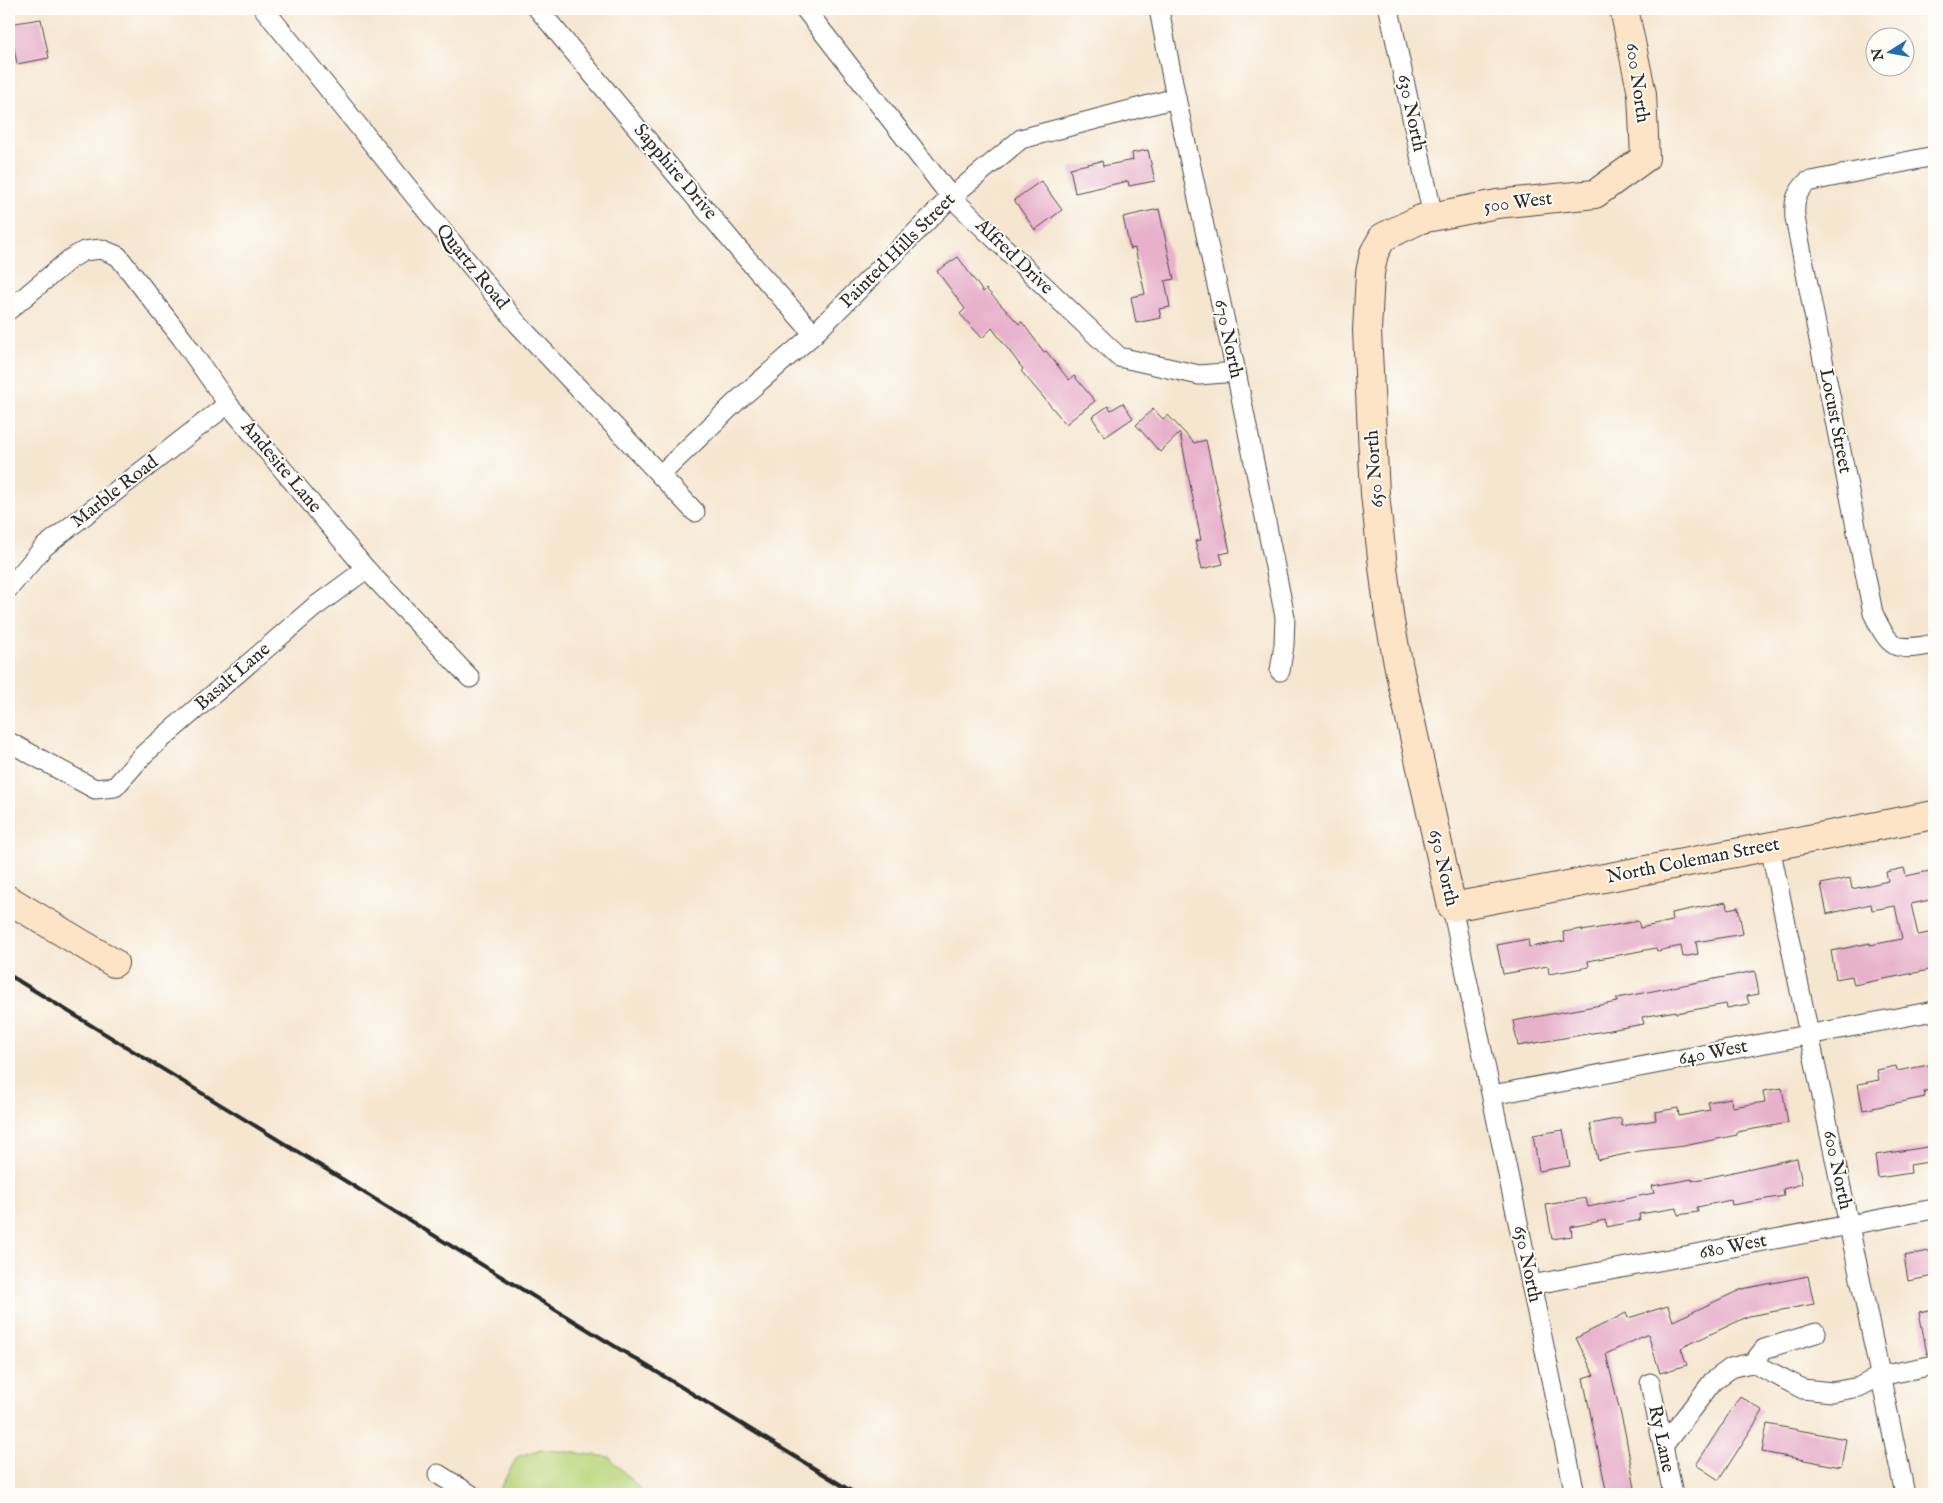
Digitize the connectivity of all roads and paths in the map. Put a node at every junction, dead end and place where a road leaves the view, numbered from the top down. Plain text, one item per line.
1 (264, 9) edge
2 (538, 9) edge
3 (806, 9) edge
4 (1158, 9) edge
5 (1389, 9) edge
6 (1624, 9) edge
7 (1176, 98) junction
8 (1934, 156) edge
9 (1645, 158) joint
10 (951, 197) junction
11 (1432, 217) junction
12 (1383, 237) joint
13 (9, 310) edge
14 (814, 334) junction
15 (1236, 372) junction
16 (228, 404) junction
17 (660, 475) junction
18 (695, 512) dead end
19 (366, 569) junction
20 (9, 588) edge
21 (1934, 644) edge
22 (1280, 671) dead end
23 (470, 678) dead end
24 (9, 742) edge
25 (1934, 815) edge
26 (1770, 846) junction
27 (9, 900) edge
28 (1452, 907) junction
29 (114, 963) dead end
30 (1934, 1011) edge
31 (1809, 1035) junction
32 (1492, 1095) junction
33 (1934, 1209) edge
34 (1849, 1225) junction
35 (1531, 1285) junction
36 (1816, 1333) dead end
37 (1753, 1363) junction
38 (1934, 1365) edge
39 (1880, 1376) junction
40 (1650, 1383) dead end
41 (1663, 1446) junction
42 (438, 1474) dead end
43 (470, 1494) edge
44 (1575, 1494) edge
45 (1673, 1494) edge
46 (1905, 1494) edge

1 - 17 street, Quartz Road
2 - 14 street, Sapphire Drive
3 - 10 street, Alfred Drive
4 - 7 street, 670 North
5 - 11 street, 630 North
6 - 9 street, 600 North
7 - 10 street, Painted Hills Street
7 - 15 street, 670 North
8 - 21 street, Locust Street
9 - 11 street, 500 West
10 - 14 street, Painted Hills Street
10 - 15 street, Alfred Drive
11 - 12 street, 500 West
12 - 28 street, 650 North
13 - 16 street, Andesite Lane
14 - 17 street, Painted Hills Street
15 - 22 street, 670 North
16 - 19 street, Andesite Lane
16 - 20 street, Marble Road
17 - 18 street, Quartz Road
19 - 23 street, Andesite Lane
19 - 24 street, Basalt Lane
25 - 26 street, North Coleman Street
26 - 28 street, North Coleman Street
26 - 31 street, 600 North
27 - 29 street
28 - 32 street, 650 North
30 - 31 street, 640 West
31 - 32 street, 640 West
31 - 34 street, 600 North
32 - 35 street, 650 North
33 - 34 street, 680 West
34 - 35 street, 680 West
34 - 39 street, 600 North
35 - 44 street, 650 North
36 - 37 street
37 - 39 street
37 - 41 street
38 - 39 street
39 - 46 street, 600 North
40 - 41 street, Ry Lane
41 - 45 street, Ry Lane
42 - 43 street

